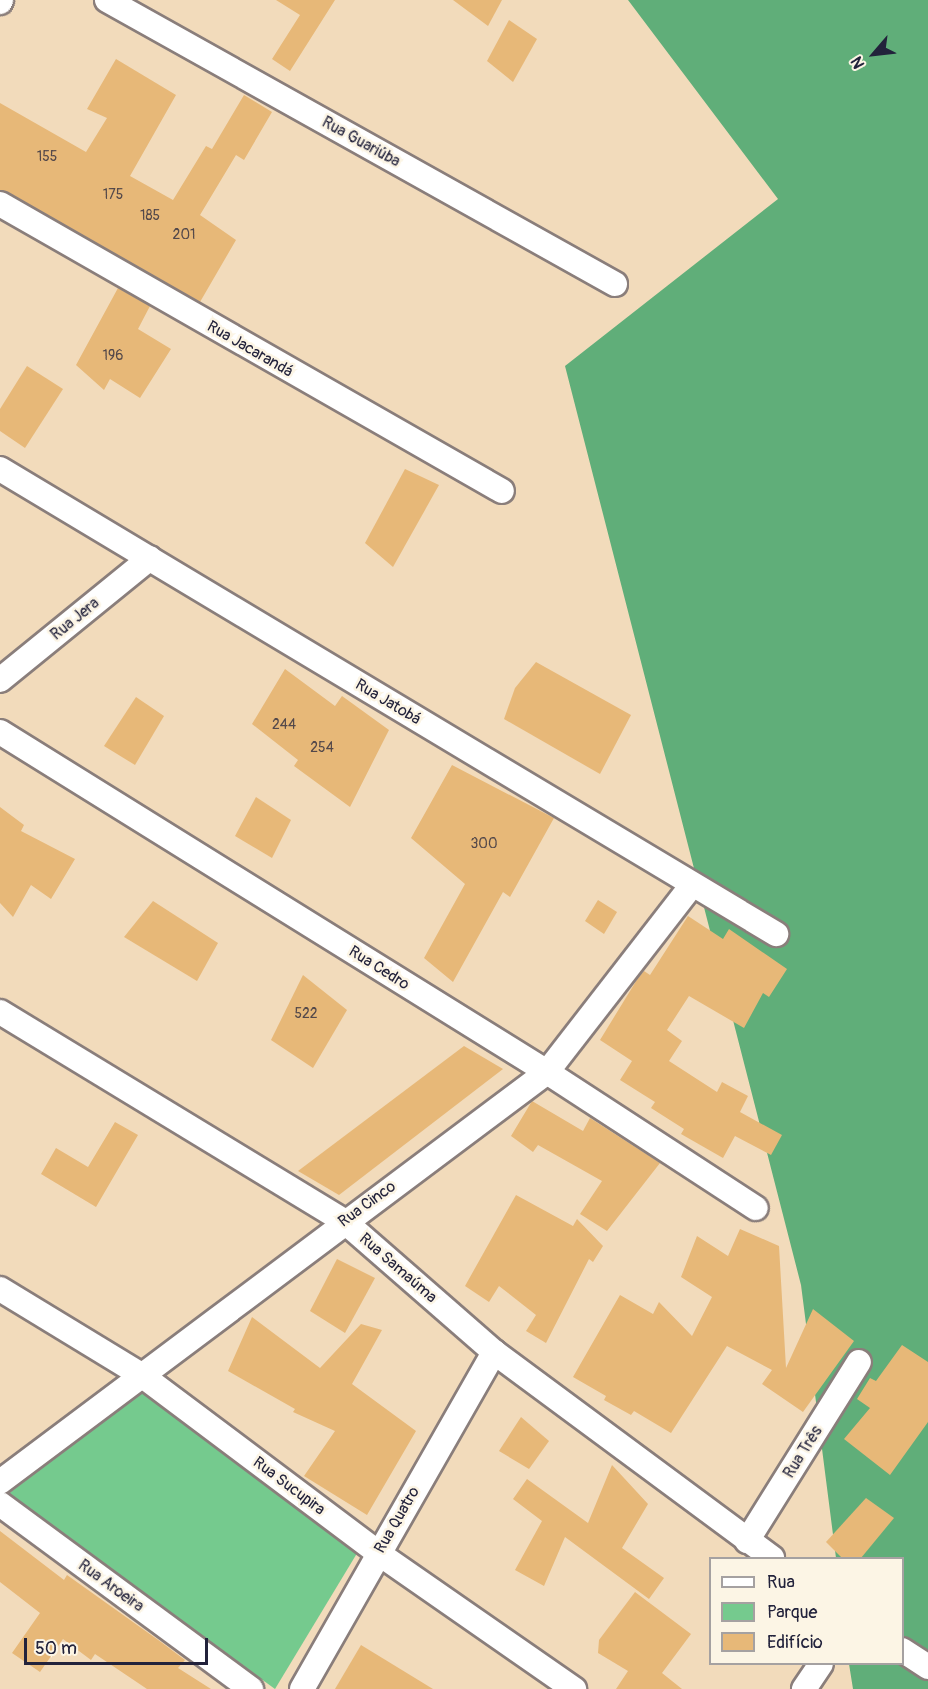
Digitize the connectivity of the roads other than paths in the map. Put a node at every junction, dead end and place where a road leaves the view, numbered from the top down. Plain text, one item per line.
1 (107, 0) edge
2 (0, 204) edge
3 (615, 284) dead end
4 (0, 469) edge
5 (502, 491) dead end
6 (150, 558) junction
7 (0, 680) edge
8 (0, 732) edge
9 (692, 885) junction
10 (776, 934) dead end
11 (0, 1012) edge
12 (547, 1072) junction
13 (756, 1208) dead end
14 (344, 1221) junction
15 (0, 1289) edge
16 (494, 1352) junction
17 (859, 1362) dead end
18 (140, 1374) junction
19 (0, 1482) edge
20 (0, 1504) edge
21 (747, 1541) junction
22 (378, 1553) junction
23 (771, 1557) edge
24 (904, 1651) edge
25 (820, 1665) edge
26 (928, 1667) edge
27 (251, 1689) edge
28 (302, 1689) edge
29 (574, 1689) edge
30 (804, 1689) edge

1 - 3 street, Rua Guariúba
2 - 5 street, Rua Jacarandá
4 - 6 street, Rua Jatobá
6 - 7 street, Rua Jera
6 - 9 street, Rua Jatobá
8 - 12 street, Rua Cedro
9 - 10 street, Rua Jatobá
9 - 12 street, Rua Cinco
11 - 14 street, Rua Samaúma
12 - 13 street, Rua Cedro
12 - 14 street, Rua Cinco
14 - 16 street, Rua Samaúma
14 - 18 street, Rua Cinco
15 - 18 street, Rua Sucupira
16 - 21 street, Rua Samaúma
16 - 22 street, Rua Quatro
17 - 21 street, Rua Três
18 - 19 street, Rua Cinco
18 - 22 street, Rua Sucupira
20 - 27 street, Rua Aroeira
21 - 23 street, Rua Samaúma
22 - 28 street, Rua Quatro
22 - 29 street, Rua Sucupira
24 - 26 street
25 - 30 street

